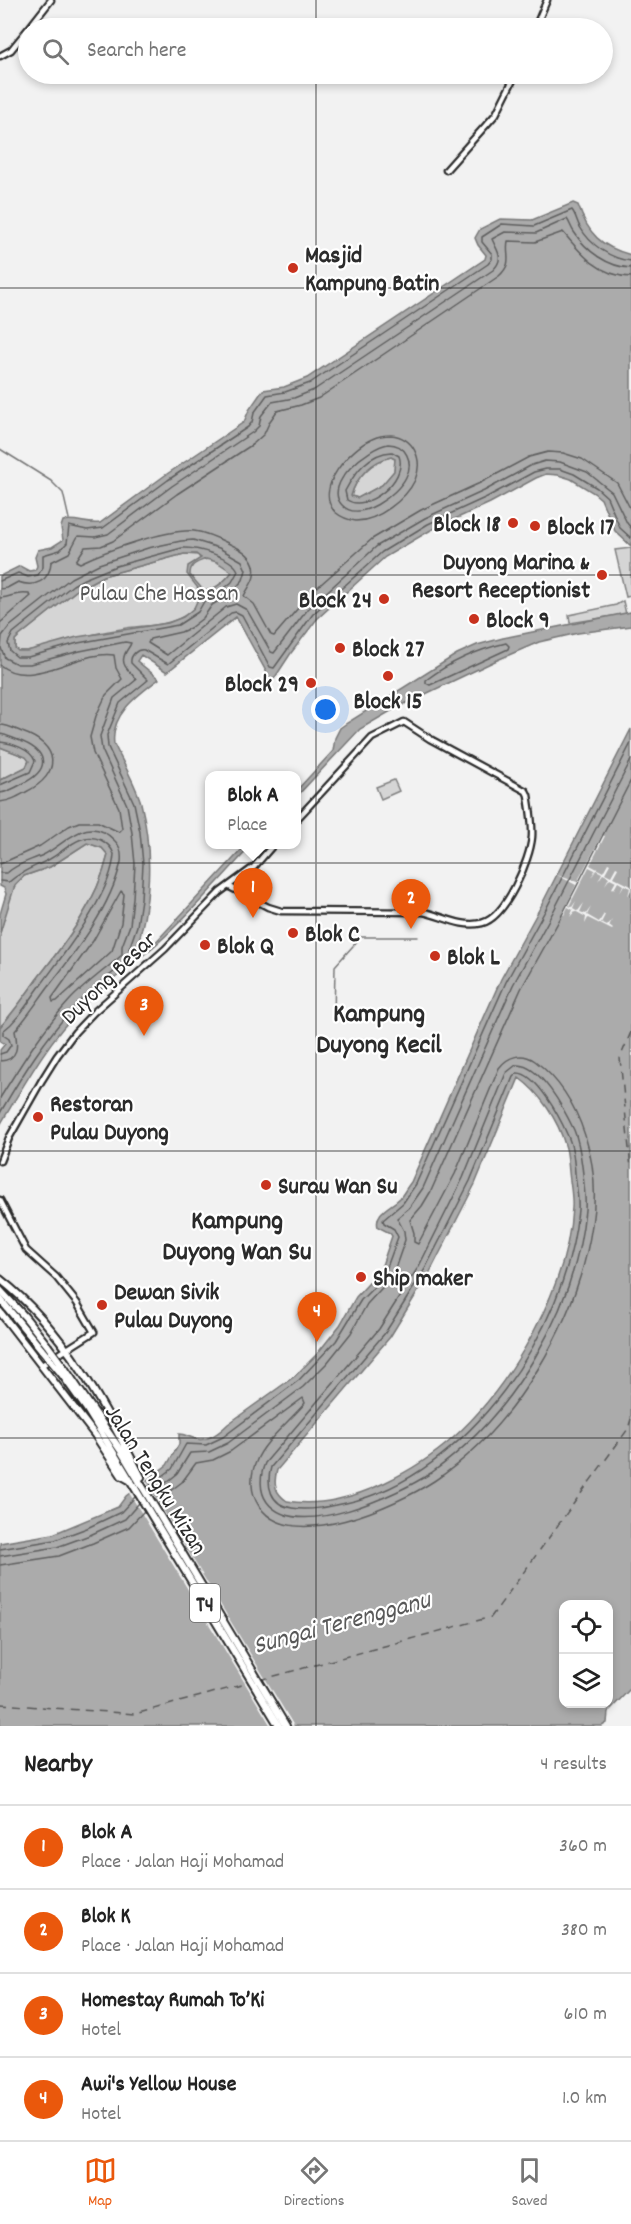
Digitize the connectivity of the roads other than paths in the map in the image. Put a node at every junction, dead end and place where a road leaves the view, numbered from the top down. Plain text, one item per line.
1 (51, 0) edge
2 (547, 0) edge
3 (37, 18) edge
4 (540, 18) edge
5 (18, 42) edge
6 (0, 56) edge
7 (511, 84) edge
8 (446, 170) dead end
9 (301, 816) edge
10 (270, 849) edge
11 (228, 886) junction
12 (0, 1161) edge
13 (0, 1200) edge
14 (0, 1279) edge
15 (0, 1290) edge
16 (0, 1299) edge
17 (0, 1312) edge
18 (45, 1348) junction
19 (67, 1350) junction
20 (42, 1365) junction
21 (118, 1453) junction
22 (279, 1726) edge
23 (286, 1726) edge

1 - 3 street
2 - 4 street
5 - 6 street
7 - 8 street
9 - 11 street
10 - 11 street, Duyong Besar
11 - 12 street, Duyong Besar
13 - 19 street
14 - 19 highway
15 - 18 highway
16 - 18 highway
17 - 20 highway
18 - 21 highway, Jalan Tengku Mizan, bridge
19 - 20 street
19 - 21 highway
20 - 21 highway
21 - 22 highway, Jalan Tengku Mizan / T4
21 - 23 highway, Jalan Tengku Mizan / T4

